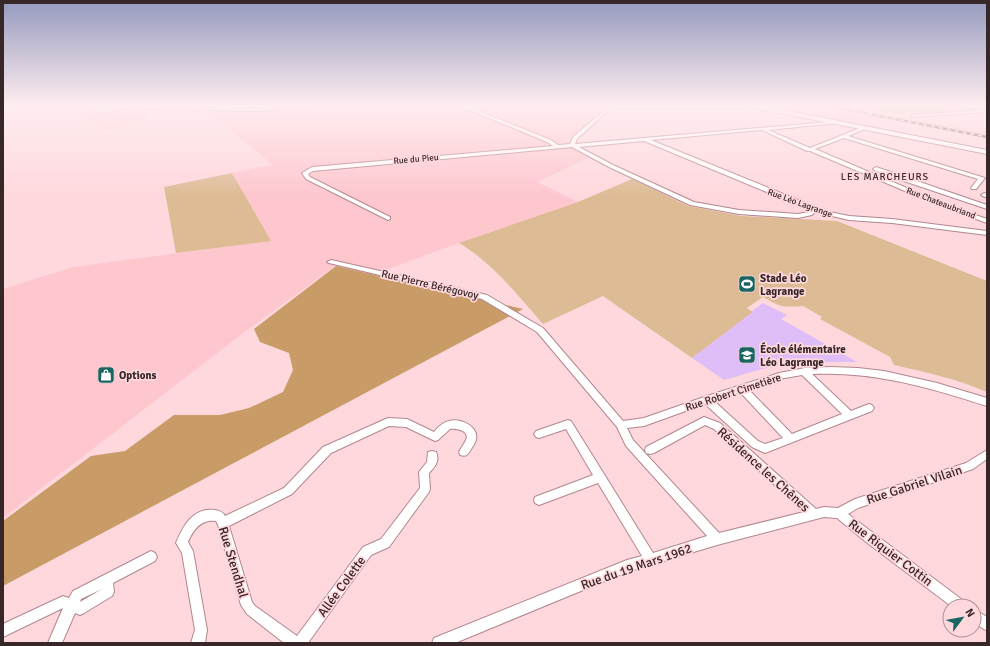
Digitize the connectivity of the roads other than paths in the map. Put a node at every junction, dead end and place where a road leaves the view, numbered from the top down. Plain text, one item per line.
1 (537, 136) edge
2 (577, 136) edge
3 (680, 136) edge
4 (779, 136) edge
5 (844, 136) joint
6 (910, 136) edge
7 (646, 139) junction
8 (572, 145) junction
9 (556, 146) junction
10 (809, 150) junction
11 (987, 152) edge
12 (876, 168) dead end
13 (974, 188) dead end
14 (987, 207) edge
15 (814, 210) junction
16 (388, 218) dead end
17 (987, 221) edge
18 (987, 233) edge
19 (331, 262) dead end
20 (804, 372) junction
21 (742, 388) junction
22 (707, 400) junction
23 (987, 402) edge
24 (869, 408) dead end
25 (850, 416) junction
26 (620, 425) junction
27 (539, 434) dead end
28 (790, 438) junction
29 (650, 450) dead end
30 (464, 452) dead end
31 (987, 454) edge
32 (432, 455) dead end
33 (600, 477) junction
34 (540, 500) dead end
35 (840, 513) junction
36 (814, 515) junction
37 (224, 523) junction
38 (717, 539) junction
39 (151, 557) dead end
40 (650, 559) junction
41 (951, 598) edge
42 (72, 605) junction
43 (3, 631) edge
44 (55, 643) edge
45 (198, 643) edge
46 (295, 643) edge
47 (300, 643) edge
48 (439, 643) edge

1 - 9 street
2 - 8 street
3 - 7 street, Rue du Pieu
4 - 10 street, Rue Chateaubriand
5 - 10 street
5 - 13 street
6 - 11 main road
7 - 8 street, Rue du Pieu
7 - 15 street, Rue Léo Lagrange
8 - 9 street, Rue du Pieu
8 - 15 street
9 - 16 street, Rue du Pieu
10 - 17 street, Rue Chateaubriand
12 - 14 street
15 - 18 street, Rue Léo Lagrange
19 - 26 street, Rue Pierre Bérégovoy
20 - 21 street, Rue Robert Cimetière
20 - 23 street, Rue Robert Cimetière
20 - 25 street
21 - 22 street, Rue Robert Cimetière
21 - 28 street
22 - 26 street, Rue Robert Cimetière
22 - 28 street
24 - 25 street
25 - 28 street
26 - 38 street, Rue Pierre Bérégovoy
27 - 33 street
29 - 36 street, Résidence les Chênes
30 - 37 street
31 - 35 street, Rue Gabriel Vilain
32 - 47 street, Allée Colette
33 - 34 street
33 - 40 street
35 - 36 street, Rue du 19 Mars 1962
35 - 41 street, Rue Riquier Cottin
36 - 38 street, Rue du 19 Mars 1962
37 - 45 street, Rue Stendhal
37 - 46 street, Rue Stendhal
38 - 40 street, Rue du 19 Mars 1962
39 - 42 street
40 - 48 street, Rue du 19 Mars 1962
42 - 43 street
42 - 44 street

